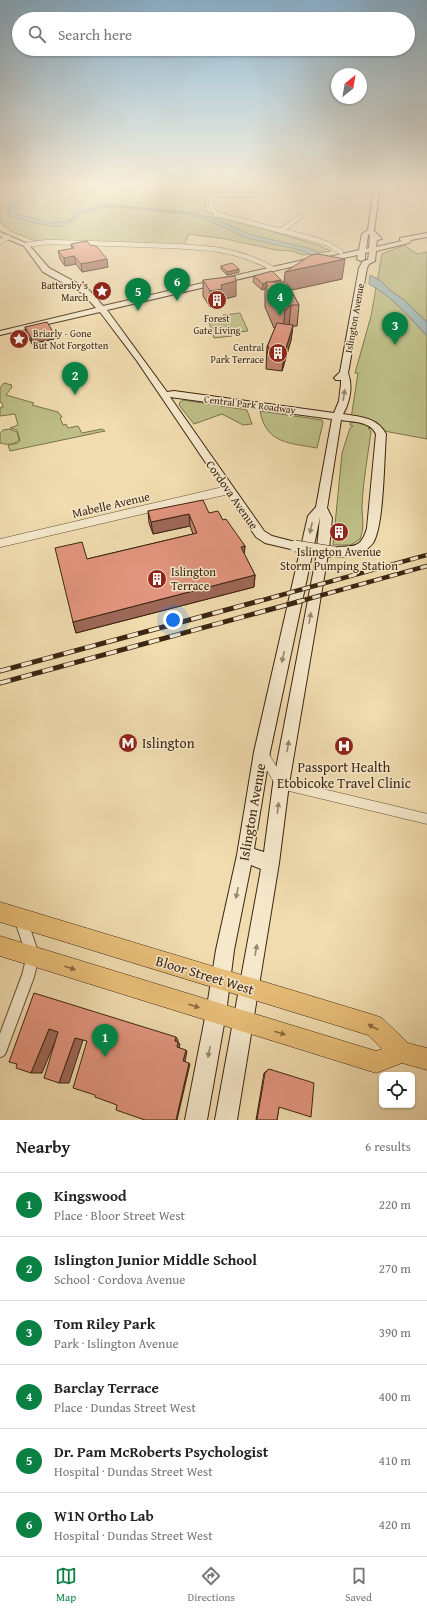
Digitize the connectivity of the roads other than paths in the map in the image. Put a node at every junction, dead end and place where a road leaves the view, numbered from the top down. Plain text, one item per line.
1 (11, 238) edge
2 (309, 238) edge
3 (364, 238) edge
4 (372, 238) edge
5 (379, 238) edge
6 (412, 238) edge
7 (409, 239) junction
8 (390, 241) junction
9 (26, 245) junction
10 (372, 247) junction
11 (362, 250) junction
12 (341, 252) junction
13 (336, 258) junction
14 (312, 260) junction
15 (364, 266) junction
16 (273, 269) junction
17 (102, 310) junction
18 (0, 333) edge
19 (163, 395) junction
20 (337, 416) junction
21 (228, 490) junction
22 (321, 508) junction
23 (0, 543) edge
24 (262, 752) junction
25 (281, 784) junction
26 (427, 819) edge
27 (245, 855) junction
28 (271, 863) junction
29 (0, 912) edge
30 (20, 919) junction
31 (0, 946) edge
32 (33, 956) junction
33 (221, 980) junction
34 (249, 988) junction
35 (216, 1013) junction
36 (243, 1021) junction
37 (0, 1051) edge
38 (402, 1052) junction
39 (427, 1059) edge
40 (196, 1120) edge
41 (226, 1120) edge

1 - 9 main road
2 - 12 street
3 - 11 main road, Islington Avenue
4 - 10 main road, Islington Avenue
5 - 8 main road
6 - 7 main road
7 - 8 main road
7 - 10 main road
8 - 10 main road
9 - 16 street
9 - 17 main road, Cordova Avenue
10 - 11 main road
10 - 15 main road, Islington Avenue
11 - 12 main road
11 - 13 main road
11 - 15 main road, Islington Avenue
12 - 14 main road
13 - 14 main road
13 - 15 main road
14 - 16 main road
15 - 20 main road, Islington Avenue
16 - 17 main road
17 - 18 main road
17 - 19 main road, Cordova Avenue
19 - 20 main road, Central Park Roadway
19 - 21 main road, Cordova Avenue
20 - 21 main road, Cordova Avenue, bridge
20 - 22 main road, Islington Avenue
21 - 23 street, Mabelle Avenue
22 -> 24 main road, Islington Avenue
25 -> 22 main road, Islington Avenue
24 - 25 street
24 - 27 main road, Islington Avenue
25 - 26 street
28 -> 25 main road, Islington Avenue
27 - 28 main road
27 -> 33 main road, Islington Avenue
34 -> 28 main road, Islington Avenue
29 - 30 main road, Bloor Street West
30 - 32 street
30 - 33 main road, Bloor Street West
31 - 32 main road
32 -> 35 main road
32 - 37 street
33 - 34 main road, Bloor Street West
33 - 35 main road, Islington Avenue
34 - 36 main road, Islington Avenue
38 -> 34 main road, Bloor Street West
35 - 36 main road
35 -> 40 main road, Islington Avenue
36 -> 38 main road
36 - 41 main road, Islington Avenue
38 - 39 main road, Bloor Street West

